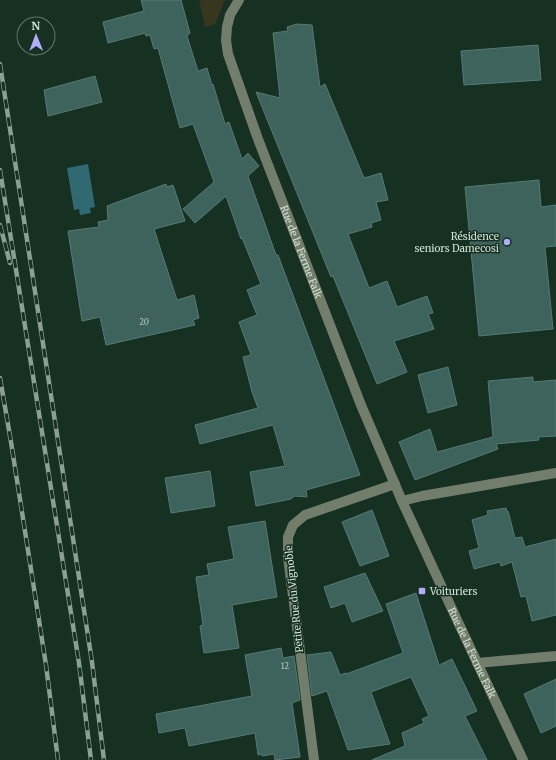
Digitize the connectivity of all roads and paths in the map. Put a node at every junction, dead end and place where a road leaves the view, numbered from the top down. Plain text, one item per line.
1 (239, 0) edge
2 (556, 473) edge
3 (395, 484) junction
4 (402, 501) junction
5 (556, 656) edge
6 (477, 663) junction
7 (314, 760) edge
8 (523, 760) edge

1 - 3 street, Rue de la Ferme Falk
2 - 4 street
3 - 4 street, Rue de la Ferme Falk
3 - 7 street, Petite Rue du Vignoble
4 - 6 street, Rue de la Ferme Falk
5 - 6 street
6 - 8 street, Rue de la Ferme Falk

